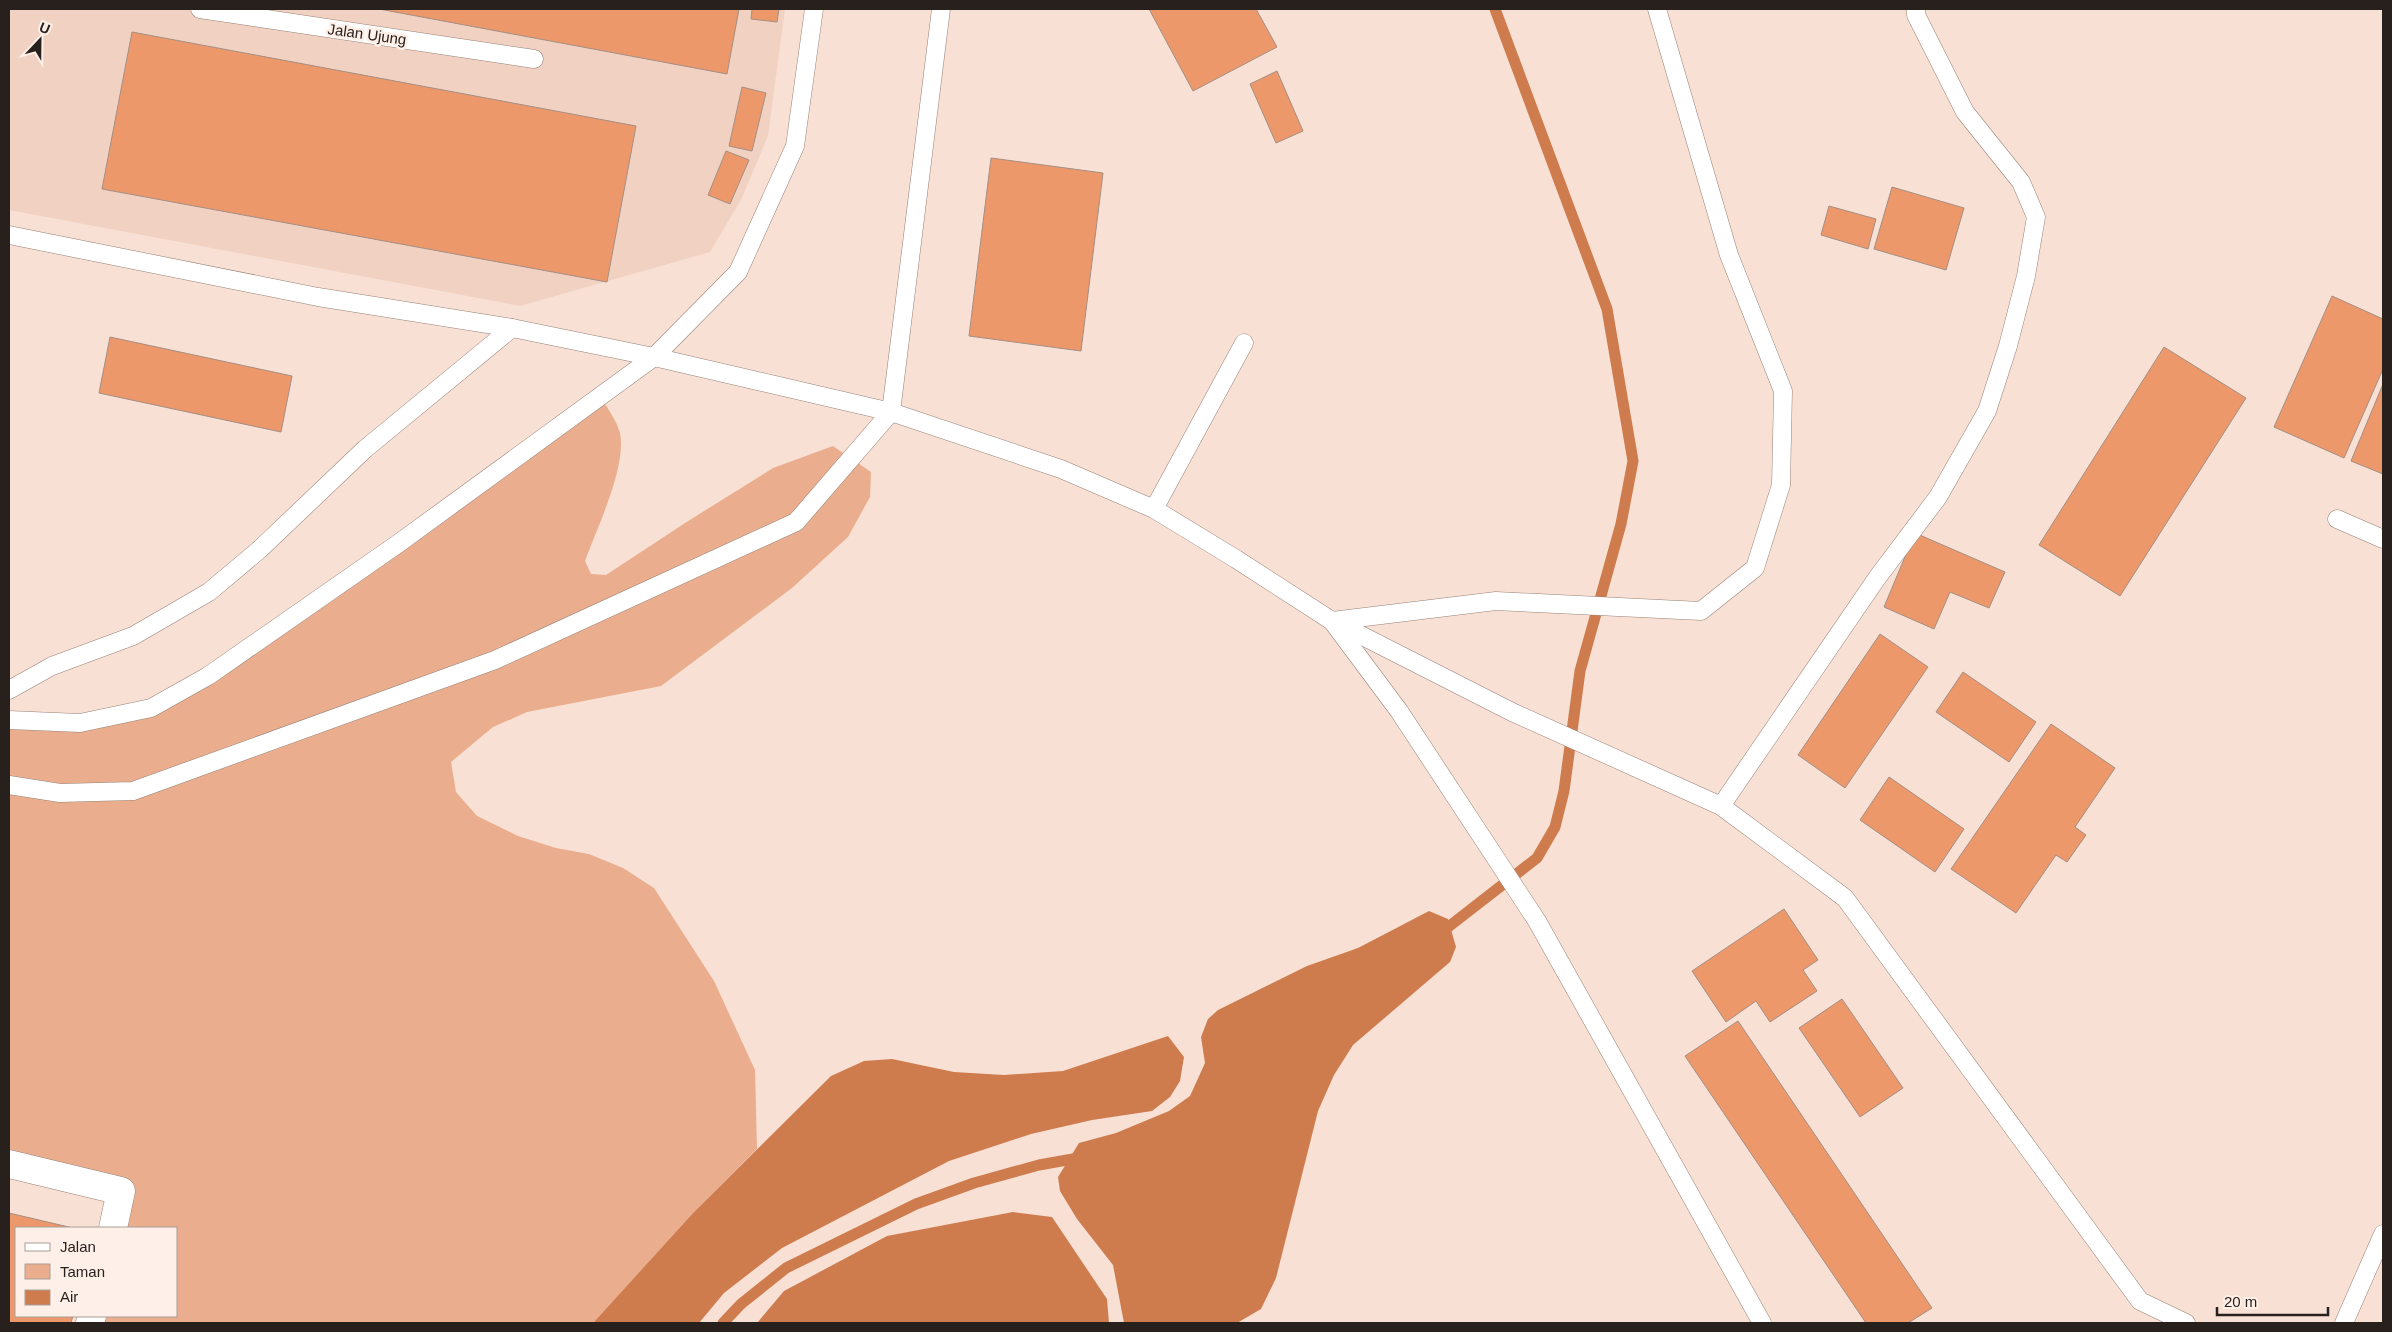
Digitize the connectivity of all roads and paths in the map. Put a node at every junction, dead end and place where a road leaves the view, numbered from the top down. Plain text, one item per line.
1 (200, 9) edge
2 (814, 9) edge
3 (941, 9) edge
4 (1657, 9) edge
5 (1916, 9) edge
6 (534, 58) dead end
7 (9, 235) edge
8 (512, 328) junction
9 (1244, 343) dead end
10 (654, 357) junction
11 (891, 412) junction
12 (1154, 509) junction
13 (2337, 519) dead end
14 (2383, 539) edge
15 (1332, 621) junction
16 (9, 690) edge
17 (9, 720) edge
18 (9, 784) edge
19 (1721, 806) junction
20 (9, 1164) edge
21 (113, 1227) edge
22 (2383, 1234) edge
23 (1762, 1323) edge
24 (2186, 1323) edge
25 (2344, 1323) edge

1 - 6 lane, Jalan Ujung
2 - 10 lane
3 - 11 lane
4 - 15 lane
5 - 19 lane
7 - 8 lane
8 - 10 lane
8 - 16 lane
9 - 12 lane
10 - 11 lane
10 - 17 lane
11 - 12 lane
11 - 18 lane
12 - 15 lane
13 - 14 lane
15 - 19 lane
15 - 23 lane
19 - 24 lane
20 - 21 street
22 - 25 lane

